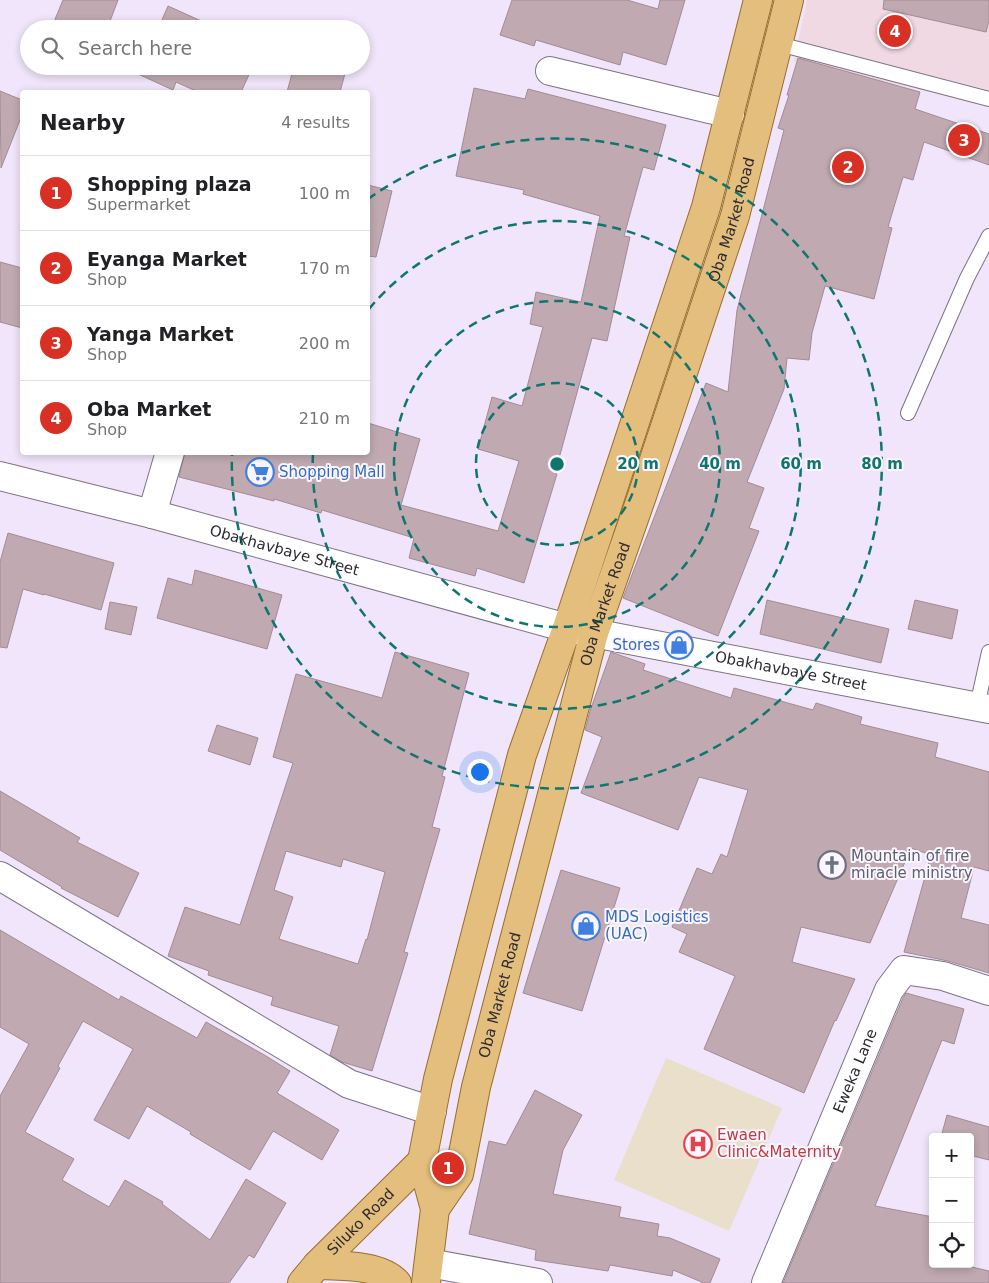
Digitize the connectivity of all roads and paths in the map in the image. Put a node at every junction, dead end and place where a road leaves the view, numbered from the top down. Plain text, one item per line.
1 (758, 0) edge
2 (789, 0) edge
3 (779, 44) junction
4 (550, 71) dead end
5 (989, 99) edge
6 (730, 114) junction
7 (989, 236) edge
8 (908, 413) dead end
9 (169, 455) edge
10 (0, 476) edge
11 (152, 514) junction
12 (566, 628) junction
13 (594, 633) junction
14 (989, 652) edge
15 (983, 708) edge
16 (0, 876) edge
17 (989, 991) edge
18 (432, 1111) junction
19 (422, 1161) junction
20 (435, 1209) junction
21 (428, 1273) edge
22 (310, 1274) edge
23 (397, 1283) edge
24 (538, 1283) edge
25 (766, 1283) edge

1 - 6 main road, Oba Market Road
2 - 3 main road, Oba Market Road
3 - 5 lane
3 - 13 main road, Oba Market Road
4 - 6 street
6 - 12 main road, Oba Market Road
7 - 8 lane
9 - 11 street
10 - 11 street, Obakhavbaye Street
11 - 12 street, Obakhavbaye Street
12 - 13 street, Obakhavbaye Street
12 - 18 main road, Oba Market Road
13 - 15 street, Obakhavbaye Street
13 - 20 main road, Oba Market Road
14 - 15 lane
16 - 18 street
17 - 25 street, Eweka Lane
18 - 19 main road, Oba Market Road
19 - 20 main road
19 - 22 main road, Siluko Road
20 - 21 main road
21 - 24 street
22 - 23 main road

